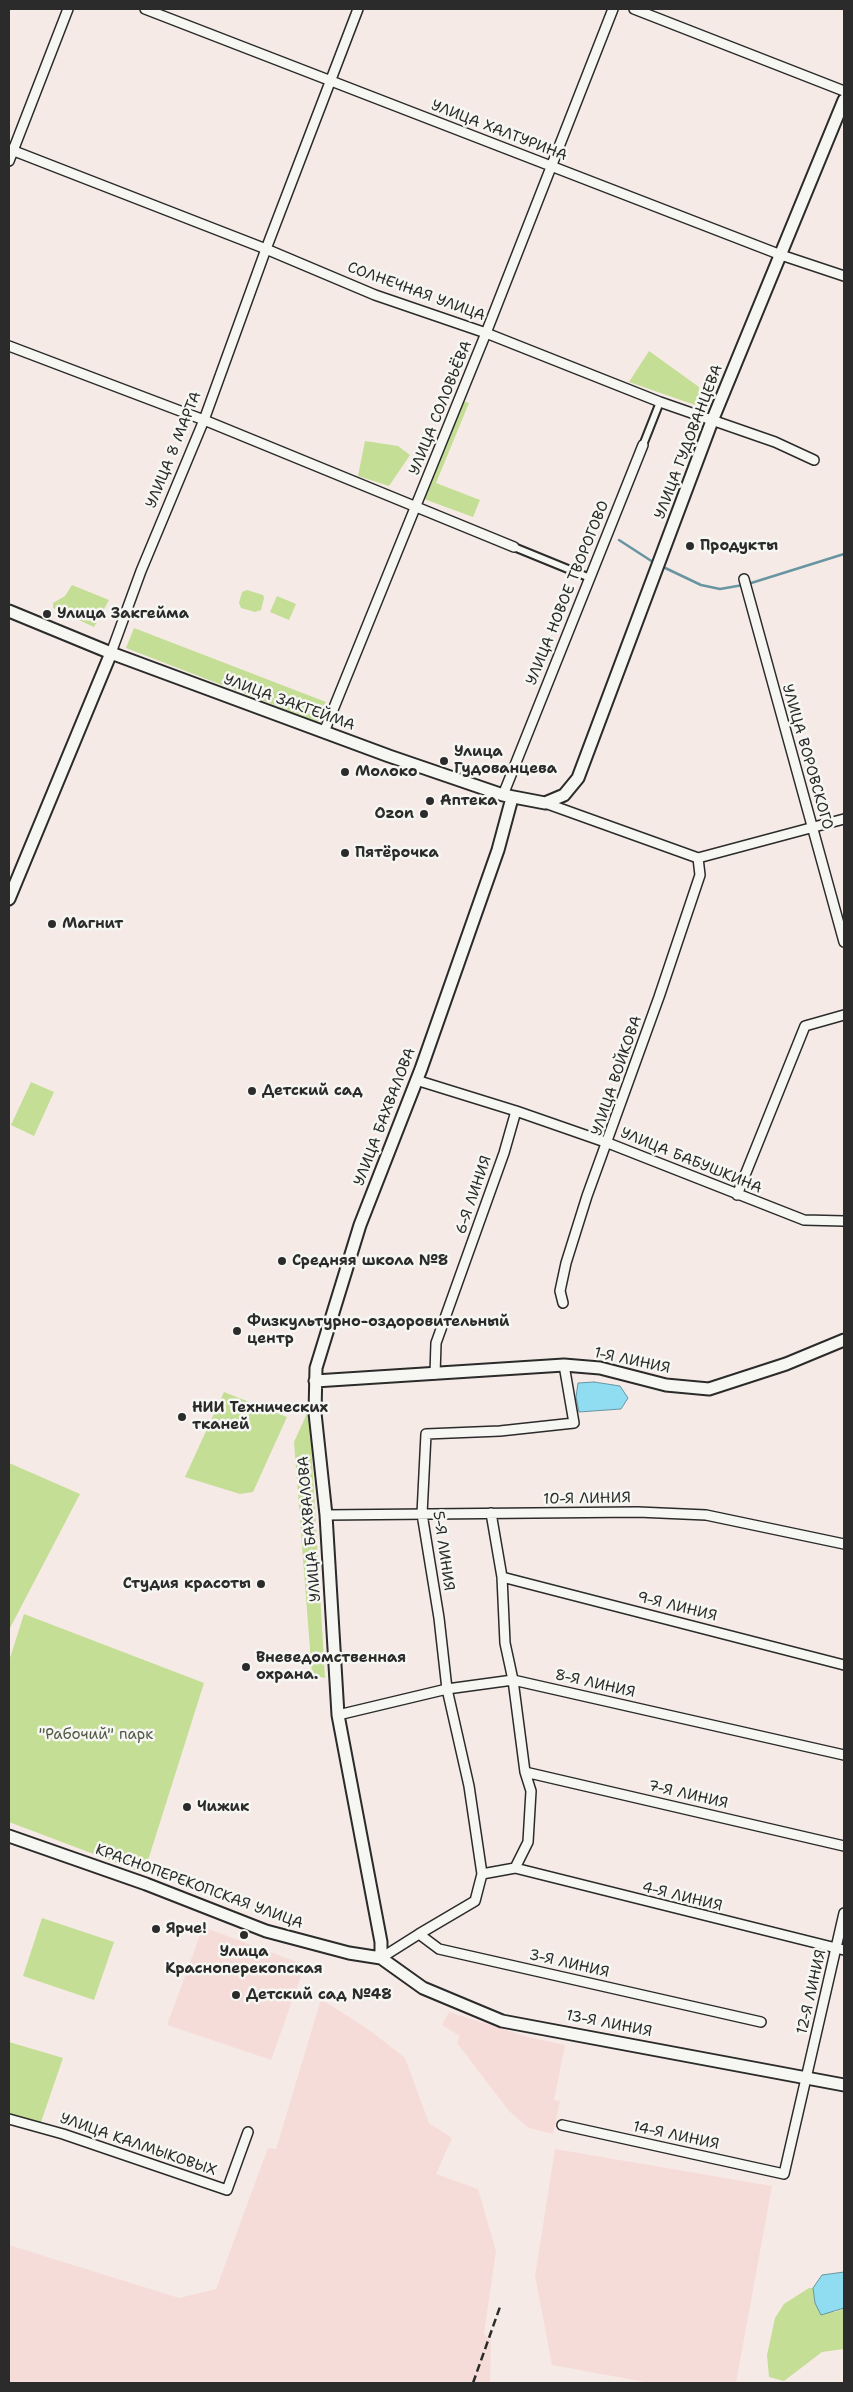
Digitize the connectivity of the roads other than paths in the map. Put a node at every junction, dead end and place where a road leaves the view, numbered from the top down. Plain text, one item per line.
1 (68, 9) edge
2 (145, 9) edge
3 (358, 9) edge
4 (613, 9) edge
5 (634, 9) edge
6 (331, 80) junction
7 (844, 91) edge
8 (844, 100) edge
9 (11, 150) edge
10 (9, 161) edge
11 (552, 167) junction
12 (266, 248) junction
13 (781, 254) junction
14 (844, 276) edge
15 (486, 332) junction
16 (9, 346) edge
17 (660, 402) junction
18 (204, 420) junction
19 (712, 421) junction
20 (642, 445) joint
21 (814, 460) dead end
22 (415, 506) junction
23 (514, 547) joint
24 (590, 578) junction
25 (744, 579) dead end
26 (9, 611) edge
27 (110, 653) junction
28 (324, 732) junction
29 (564, 795) joint
30 (507, 796) junction
31 (545, 802) junction
32 (844, 818) edge
33 (813, 827) junction
34 (698, 858) junction
35 (9, 899) edge
36 (844, 942) edge
37 (844, 1014) edge
38 (416, 1080) junction
39 (516, 1111) junction
40 (608, 1143) junction
41 (737, 1195) junction
42 (844, 1221) edge
43 (563, 1303) dead end
44 (844, 1340) edge
45 (564, 1365) junction
46 (435, 1374) junction
47 (315, 1381) junction
48 (491, 1513) junction
49 (422, 1514) junction
50 (326, 1515) junction
51 (844, 1544) edge
52 (502, 1577) junction
53 (844, 1665) edge
54 (513, 1680) junction
55 (447, 1689) junction
56 (338, 1715) junction
57 (844, 1755) edge
58 (525, 1772) junction
59 (9, 1836) edge
60 (844, 1846) edge
61 (515, 1868) junction
62 (482, 1874) junction
63 (844, 1912) edge
64 (419, 1934) junction
65 (840, 1950) edge
66 (381, 1958) junction
67 (761, 2022) dead end
68 (808, 2078) junction
69 (844, 2085) edge
70 (9, 2118) edge
71 (562, 2125) dead end
72 (248, 2132) dead end
73 (784, 2174) joint

1 - 9 street
2 - 6 street, УЛИЦА ХАЛТУРИНА
3 - 6 street, УЛИЦА 8 МАРТА
4 - 11 street, УЛИЦА СОЛОВЬЁВА
5 - 7 street
6 - 11 street, УЛИЦА ХАЛТУРИНА
6 - 12 street, УЛИЦА 8 МАРТА
8 - 13 street, УЛИЦА ГУДОВАНЦЕВА
9 - 10 street
9 - 12 street, СОЛНЕЧНАЯ УЛИЦА
11 - 13 street, УЛИЦА ХАЛТУРИНА
11 - 15 street, УЛИЦА СОЛОВЬЁВА
12 - 15 street, СОЛНЕЧНАЯ УЛИЦА
12 - 18 street, УЛИЦА 8 МАРТА
13 - 14 street, УЛИЦА ХАЛТУРИНА
13 - 19 street, УЛИЦА ГУДОВАНЦЕВА
15 - 17 street, СОЛНЕЧНАЯ УЛИЦА
15 - 22 street, УЛИЦА СОЛОВЬЁВА
16 - 18 street
17 - 19 street, СОЛНЕЧНАЯ УЛИЦА
17 - 20 street, УЛИЦА НОВОЕ ТВОРОГОВО
18 - 22 street
18 - 27 street, УЛИЦА 8 МАРТА
19 - 21 street, СОЛНЕЧНАЯ УЛИЦА
19 - 29 street, УЛИЦА ГУДОВАНЦЕВА
20 - 24 street, УЛИЦА НОВОЕ ТВОРОГОВО
22 - 23 street
22 - 28 street, УЛИЦА СОЛОВЬЁВА
23 - 24 street
24 - 30 street, УЛИЦА НОВОЕ ТВОРОГОВО
25 - 33 street, УЛИЦА ВОРОВСКОГО
26 - 27 street, УЛИЦА ЗАКГЕЙМА
27 - 28 street, УЛИЦА ЗАКГЕЙМА
27 - 35 street, УЛИЦА 8 МАРТА
28 - 30 street, УЛИЦА ЗАКГЕЙМА
29 - 31 street, УЛИЦА ЗАКГЕЙМА
30 - 31 street, УЛИЦА ЗАКГЕЙМА
30 - 38 street, УЛИЦА БАХВАЛОВА
31 - 34 street
32 - 33 street
33 - 34 street
33 - 36 street, УЛИЦА ВОРОВСКОГО
34 - 40 street, УЛИЦА ВОЙКОВА
37 - 41 street
38 - 39 street, УЛИЦА БАБУШКИНА
38 - 47 street, УЛИЦА БАХВАЛОВА
39 - 40 street, УЛИЦА БАБУШКИНА
39 - 46 street, 6-Я ЛИНИЯ
40 - 41 street, УЛИЦА БАБУШКИНА
40 - 43 street, УЛИЦА ВОЙКОВА
41 - 42 street, УЛИЦА БАБУШКИНА
44 - 45 street, 1-Я ЛИНИЯ
45 - 46 street, 1-Я ЛИНИЯ
45 - 49 street, 5-Я ЛИНИЯ
46 - 47 street, 1-Я ЛИНИЯ
47 - 50 street, УЛИЦА БАХВАЛОВА
48 - 49 street, 10-Я ЛИНИЯ
48 - 51 street, 10-Я ЛИНИЯ
48 - 52 street
49 - 50 street, 10-Я ЛИНИЯ
49 - 55 street, 5-Я ЛИНИЯ
50 - 56 street, УЛИЦА БАХВАЛОВА
52 - 53 street, 9-Я ЛИНИЯ
52 - 54 street
54 - 55 street, 8-Я ЛИНИЯ
54 - 57 street, 8-Я ЛИНИЯ
54 - 58 street
55 - 56 street, 8-Я ЛИНИЯ
55 - 62 street, 5-Я ЛИНИЯ
56 - 66 street, УЛИЦА БАХВАЛОВА
58 - 60 street, 7-Я ЛИНИЯ
58 - 61 street
59 - 66 street, КРАСНОПЕРЕКОПСКАЯ УЛИЦА
61 - 62 street
61 - 65 street, 4-Я ЛИНИЯ
62 - 64 street
63 - 65 street, 12-Я ЛИНИЯ
64 - 66 street
64 - 67 street, 3-Я ЛИНИЯ
65 - 68 street, 12-Я ЛИНИЯ
66 - 68 street, 13-Я ЛИНИЯ
68 - 69 street, 13-Я ЛИНИЯ
68 - 73 street, 12-Я ЛИНИЯ
70 - 72 street, УЛИЦА КАЛМЫКОВЫХ
71 - 73 street, 14-Я ЛИНИЯ

